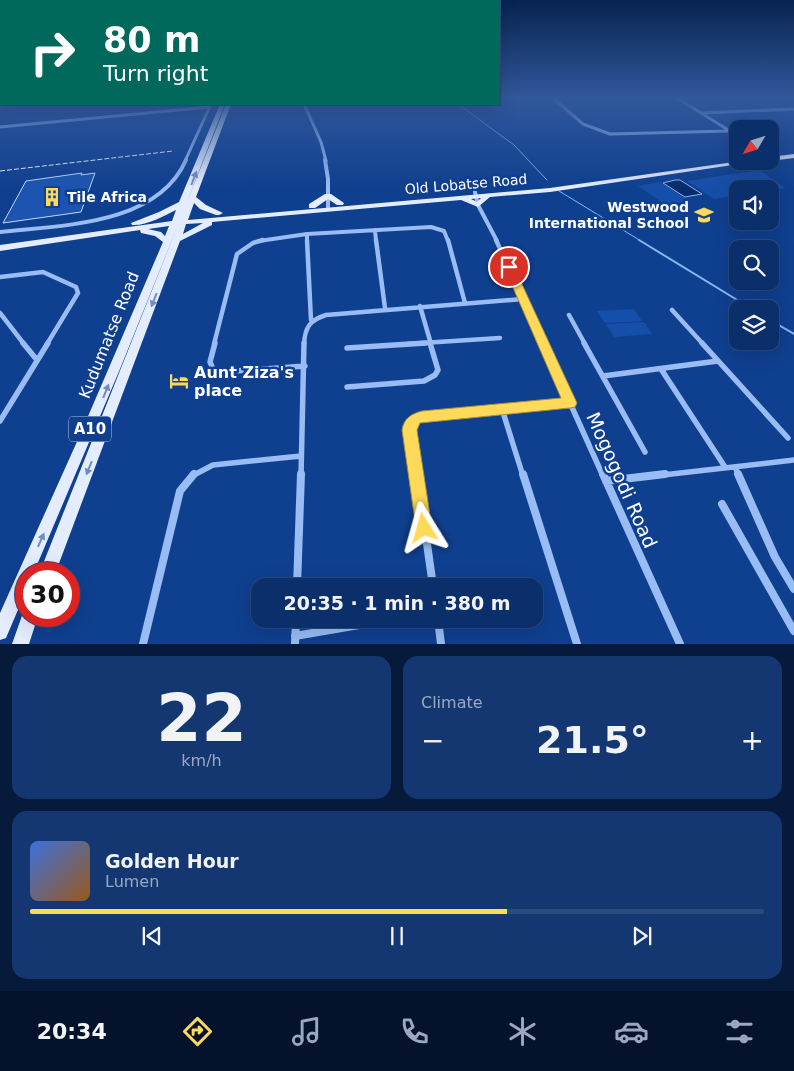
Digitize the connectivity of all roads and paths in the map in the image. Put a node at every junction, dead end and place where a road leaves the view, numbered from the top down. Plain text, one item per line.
1 (200, 128) edge
2 (213, 128) edge
3 (220, 128) edge
4 (315, 128) edge
5 (589, 128) edge
6 (724, 128) edge
7 (728, 131) joint
8 (794, 151) edge
9 (779, 156) edge
10 (779, 156) edge
11 (794, 156) edge
12 (729, 161) edge
13 (729, 165) edge
14 (475, 194) junction
15 (488, 195) junction
16 (459, 198) junction
17 (194, 199) junction
18 (184, 203) junction
19 (328, 203) junction
20 (478, 205) junction
21 (219, 216) junction
22 (181, 220) junction
23 (135, 223) junction
24 (126, 230) junction
25 (375, 230) junction
26 (0, 232) edge
27 (307, 234) junction
28 (173, 240) junction
29 (0, 243) edge
30 (0, 248) edge
31 (0, 277) edge
32 (523, 299) junction
33 (465, 303) junction
34 (420, 306) junction
35 (385, 308) junction
36 (672, 310) dead end
37 (0, 313) edge
38 (569, 315) dead end
39 (310, 320) junction
40 (500, 338) dead end
41 (430, 342) junction
42 (347, 348) dead end
43 (36, 360) junction
44 (718, 361) junction
45 (305, 366) junction
46 (661, 369) junction
47 (602, 376) junction
48 (346, 387) dead end
49 (570, 403) junction
50 (502, 409) junction
51 (0, 421) edge
52 (788, 438) dead end
53 (645, 452) dead end
54 (301, 456) junction
55 (794, 460) edge
56 (725, 467) junction
57 (735, 467) junction
58 (606, 481) junction
59 (722, 504) dead end
60 (52, 562) edge
61 (297, 578) edge
62 (432, 578) edge
63 (794, 589) edge
64 (26, 627) edge
65 (352, 628) edge
66 (439, 628) edge
67 (794, 631) edge
68 (0, 632) edge
69 (295, 640) edge
70 (20, 644) edge
71 (143, 644) edge
72 (441, 644) edge
73 (577, 644) edge
74 (680, 644) edge

1 - 26 street
18 -> 2 main road, Kudumatse Road / A10
3 - 17 main road, Kudumatse Road / A10
4 - 19 street
5 - 7 street
6 - 7 street
8 - 9 main road
10 - 11 main road
12 - 14 main road, Old Lobatse Road
13 - 15 main road, Old Lobatse Road
14 - 15 main road, Old Lobatse Road
14 - 16 main road, Old Lobatse Road
14 - 19 main road
14 - 20 street, Mogogodi Road
15 - 20 main road
16 - 19 main road, Old Lobatse Road
16 - 20 main road
17 - 21 main road
17 - 22 main road, Kudumatse Road / A10
18 - 22 main road, Kudumatse Road / A10
18 - 23 main road
19 - 21 main road, Old Lobatse Road
19 - 21 main road
20 - 32 street, Mogogodi Road
21 - 22 main road
21 - 28 main road
22 - 23 main road
22 - 24 main road
22 - 28 main road, Kudumatse Road / A10
23 - 29 main road
24 - 28 main road
24 - 30 main road
25 - 27 street
25 - 33 street
25 - 35 street
27 - 39 street
27 - 45 street
28 -> 60 main road, Kudumatse Road / A10
68 -> 28 main road, Kudumatse Road / A10
31 - 43 street
32 - 33 street
32 - 49 street, Mogogodi Road
33 - 34 street
34 - 35 street
34 - 41 street
35 - 39 street
36 - 44 street
37 - 43 street
38 - 47 street
39 - 45 street
40 - 41 street
41 - 42 street
41 - 48 street
43 - 51 street
44 - 46 street
44 - 52 street
45 - 54 street
46 - 47 street
46 - 56 street
47 - 53 street
49 - 50 street
49 - 58 street, Mogogodi Road
50 - 62 street
50 - 73 street
54 - 61 street
54 - 71 street
55 - 57 street
56 - 57 street
56 - 58 street
57 - 63 street
58 - 74 street, Mogogodi Road
59 - 67 street
64 - 70 main road
65 - 69 street
66 - 72 street

